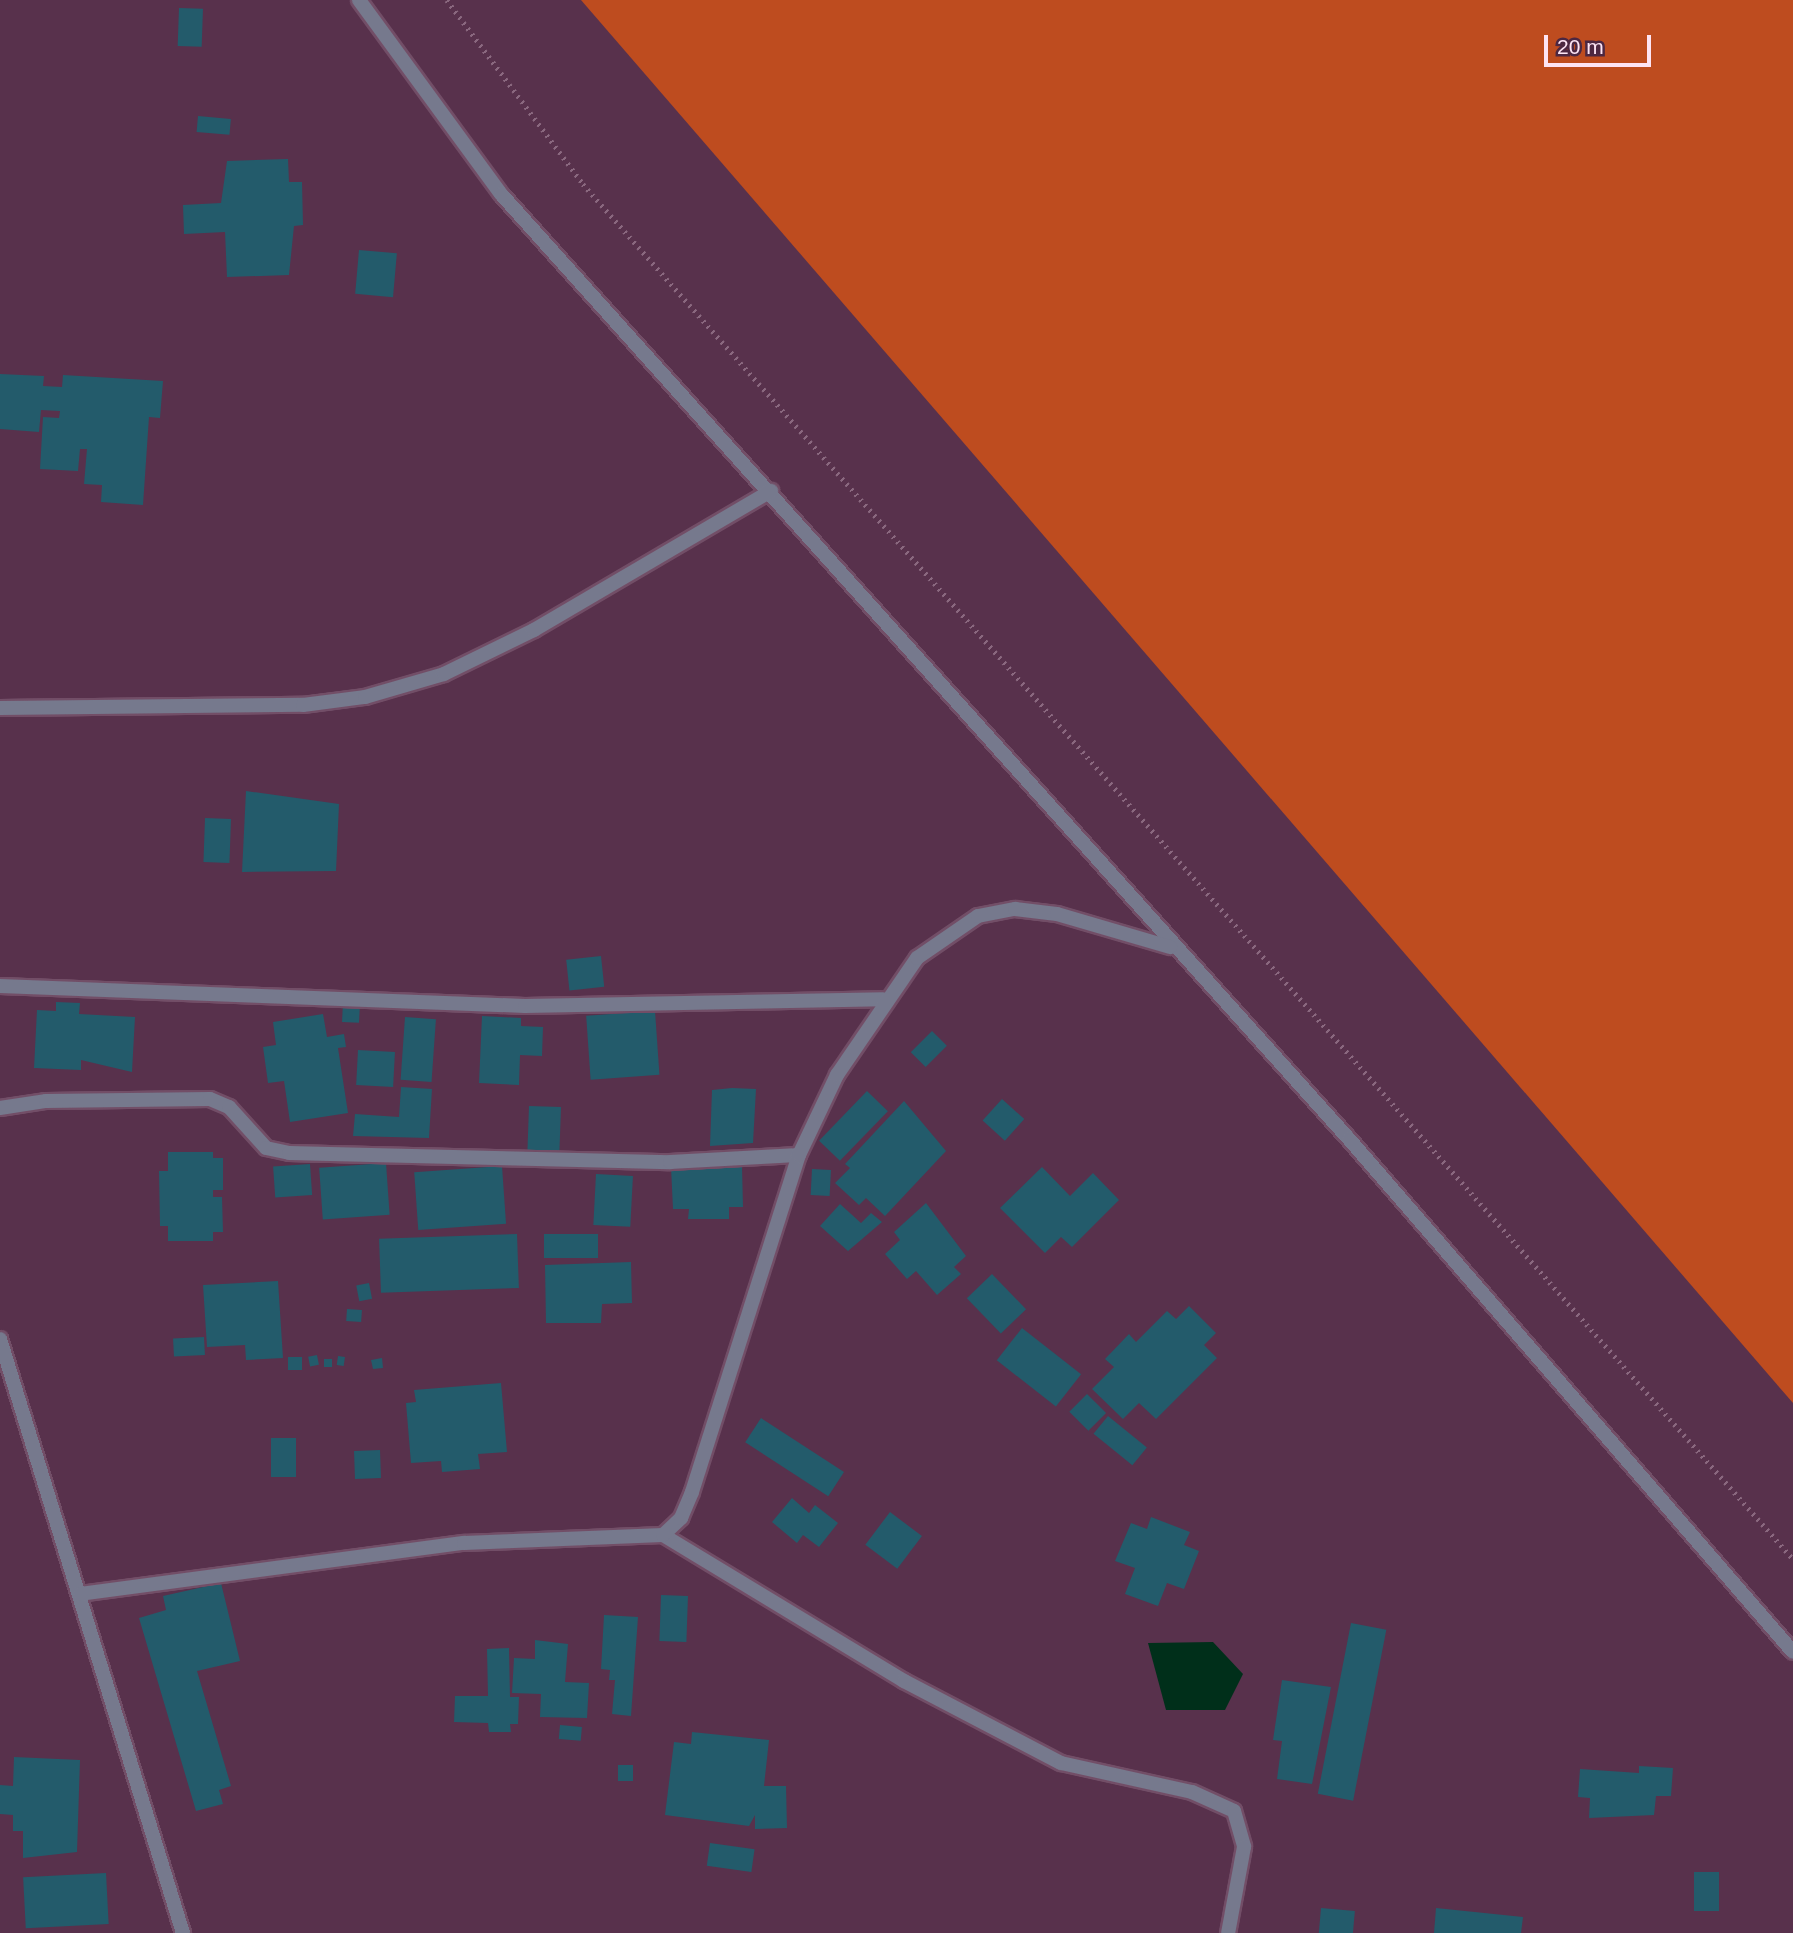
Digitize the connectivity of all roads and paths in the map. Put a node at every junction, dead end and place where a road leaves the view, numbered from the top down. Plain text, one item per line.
1 (359, 0) edge
2 (447, 0) edge
3 (771, 491) junction
4 (0, 708) edge
5 (1170, 947) junction
6 (0, 986) edge
7 (883, 999) junction
8 (0, 1108) edge
9 (799, 1155) junction
10 (0, 1339) edge
11 (663, 1535) junction
12 (1793, 1559) edge
13 (80, 1594) junction
14 (1793, 1652) edge
15 (183, 1933) edge
16 (1228, 1933) edge

1 - 3 street
2 - 12 path
3 - 4 street
3 - 5 street
5 - 7 street
5 - 14 street
6 - 7 street
7 - 9 street
8 - 9 street
9 - 11 street
10 - 13 street
11 - 13 street
11 - 16 street
13 - 15 street

